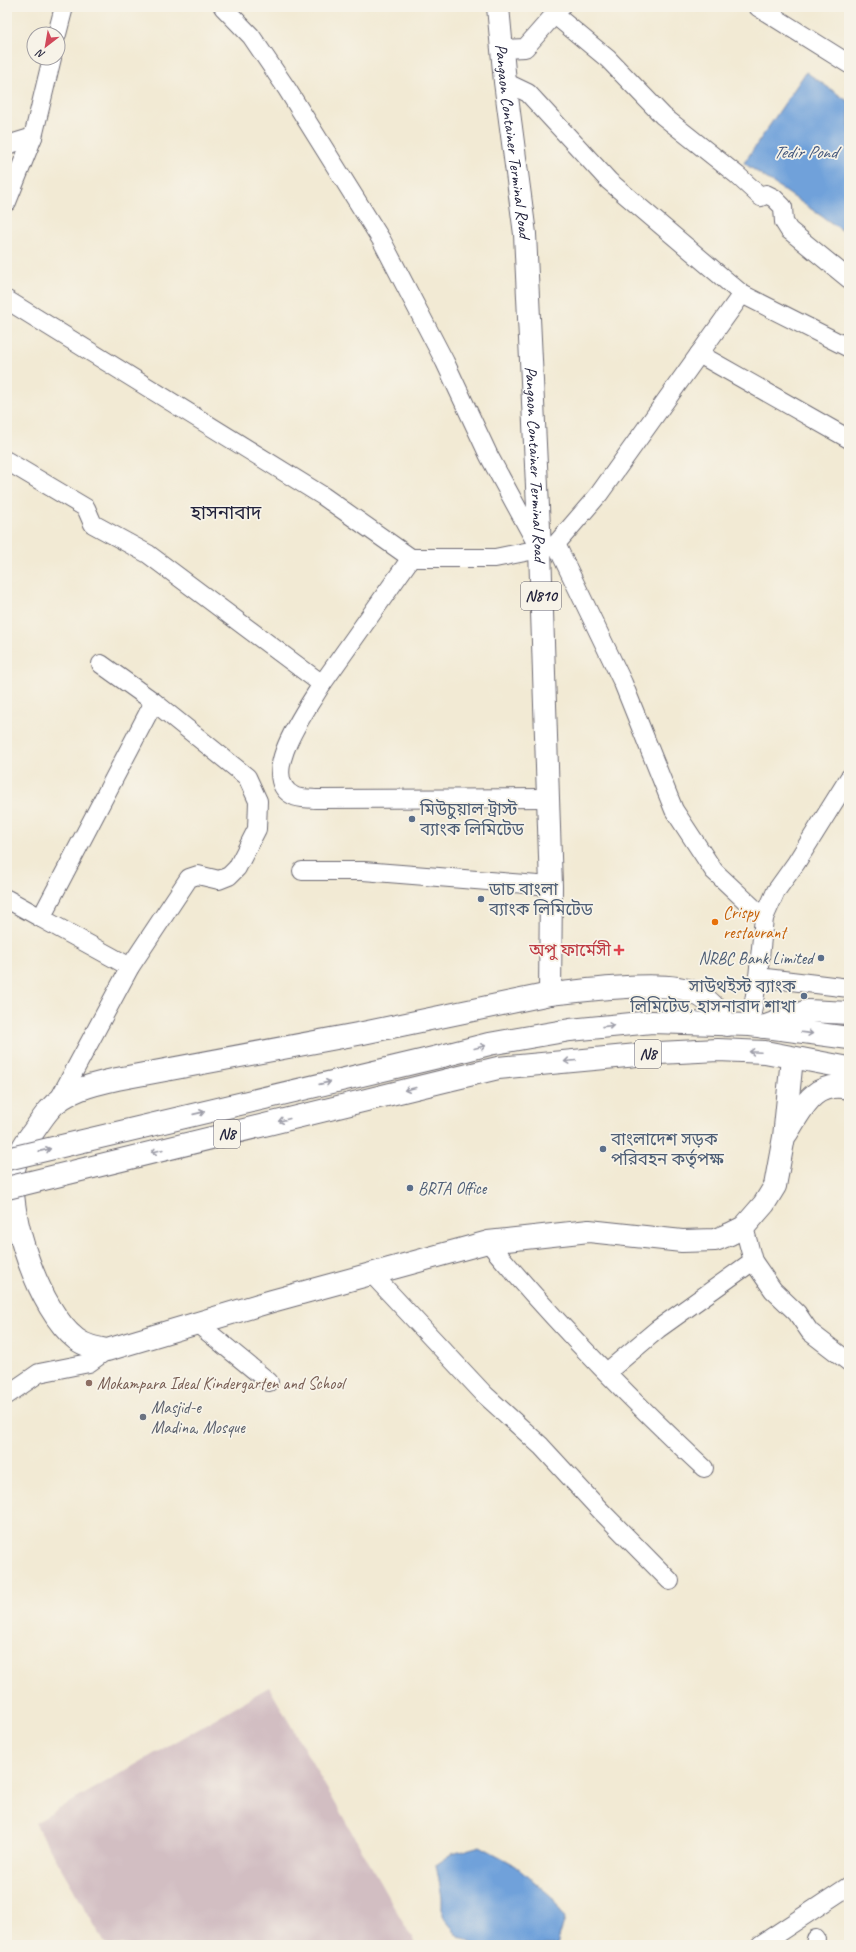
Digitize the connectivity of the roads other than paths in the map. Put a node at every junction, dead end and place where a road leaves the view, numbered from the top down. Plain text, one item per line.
1 (64, 7) edge
2 (223, 7) edge
3 (498, 7) edge
4 (758, 7) edge
5 (558, 11) edge
6 (60, 26) edge
7 (502, 49) junction
8 (849, 64) edge
9 (50, 66) edge
10 (505, 82) junction
11 (33, 137) junction
12 (7, 145) edge
13 (7, 202) edge
14 (849, 279) edge
15 (742, 294) junction
16 (7, 300) edge
17 (849, 348) edge
18 (699, 354) junction
19 (849, 439) edge
20 (7, 461) edge
21 (548, 546) junction
22 (412, 558) junction
23 (101, 664) dead end
24 (322, 684) junction
25 (154, 702) junction
26 (849, 778) edge
27 (548, 798) junction
28 (302, 871) dead end
29 (551, 886) junction
30 (7, 899) edge
31 (41, 918) junction
32 (764, 918) junction
33 (130, 968) junction
34 (758, 977) junction
35 (849, 988) edge
36 (550, 994) junction
37 (849, 1013) edge
38 (727, 1025) junction
39 (756, 1026) junction
40 (849, 1038) edge
41 (792, 1058) junction
42 (849, 1073) edge
43 (58, 1101) junction
44 (784, 1137) junction
45 (9, 1174) edge
46 (744, 1228) junction
47 (488, 1242) junction
48 (753, 1261) junction
49 (372, 1274) junction
50 (198, 1324) junction
51 (107, 1350) junction
52 (849, 1362) edge
53 (607, 1372) junction
54 (269, 1382) dead end
55 (7, 1395) edge
56 (704, 1468) dead end
57 (670, 1581) dead end
58 (849, 1886) edge
59 (760, 1945) edge

1 - 6 street
2 - 21 street
3 - 7 main road, Pangaon Container Terminal Road / N810
4 - 8 street
5 - 7 street
5 - 14 street
7 - 10 main road, Pangaon Container Terminal Road / N810
9 - 11 street
10 - 15 street
10 - 21 main road, Pangaon Container Terminal Road / N810
11 - 12 street
11 - 13 street
15 - 17 street
15 - 18 street
16 - 22 street
18 - 19 street
18 - 21 street
20 - 24 street
21 - 22 street
21 - 27 main road, Pangaon Container Terminal Road / N810
21 - 32 street
22 - 24 street
23 - 25 street
24 - 27 street
25 - 31 street
25 - 33 street
26 - 32 street
27 - 29 main road, Pangaon Container Terminal Road / N810
28 - 29 street
29 - 36 main road, Pangaon Container Terminal Road / N810
30 - 31 street
31 - 33 street
32 - 34 street
33 - 43 street
34 - 35 street
34 - 39 street
36 - 38 main road
36 - 43 main road
37 - 39 main road
38 - 39 main road, N8
45 -> 38 main road, N8, bridge
39 -> 40 main road, N8
41 - 42 main road, N8
41 - 44 main road
41 -> 45 main road, N8, bridge
42 - 44 main road
43 - 45 main road
44 - 46 main road
45 - 51 main road
46 - 47 main road
46 - 48 street
47 - 49 main road
47 - 53 street
48 - 52 street
48 - 53 street
49 - 50 main road
49 - 57 street
50 - 51 main road
50 - 54 street
51 - 55 street
53 - 56 street
58 - 59 street

